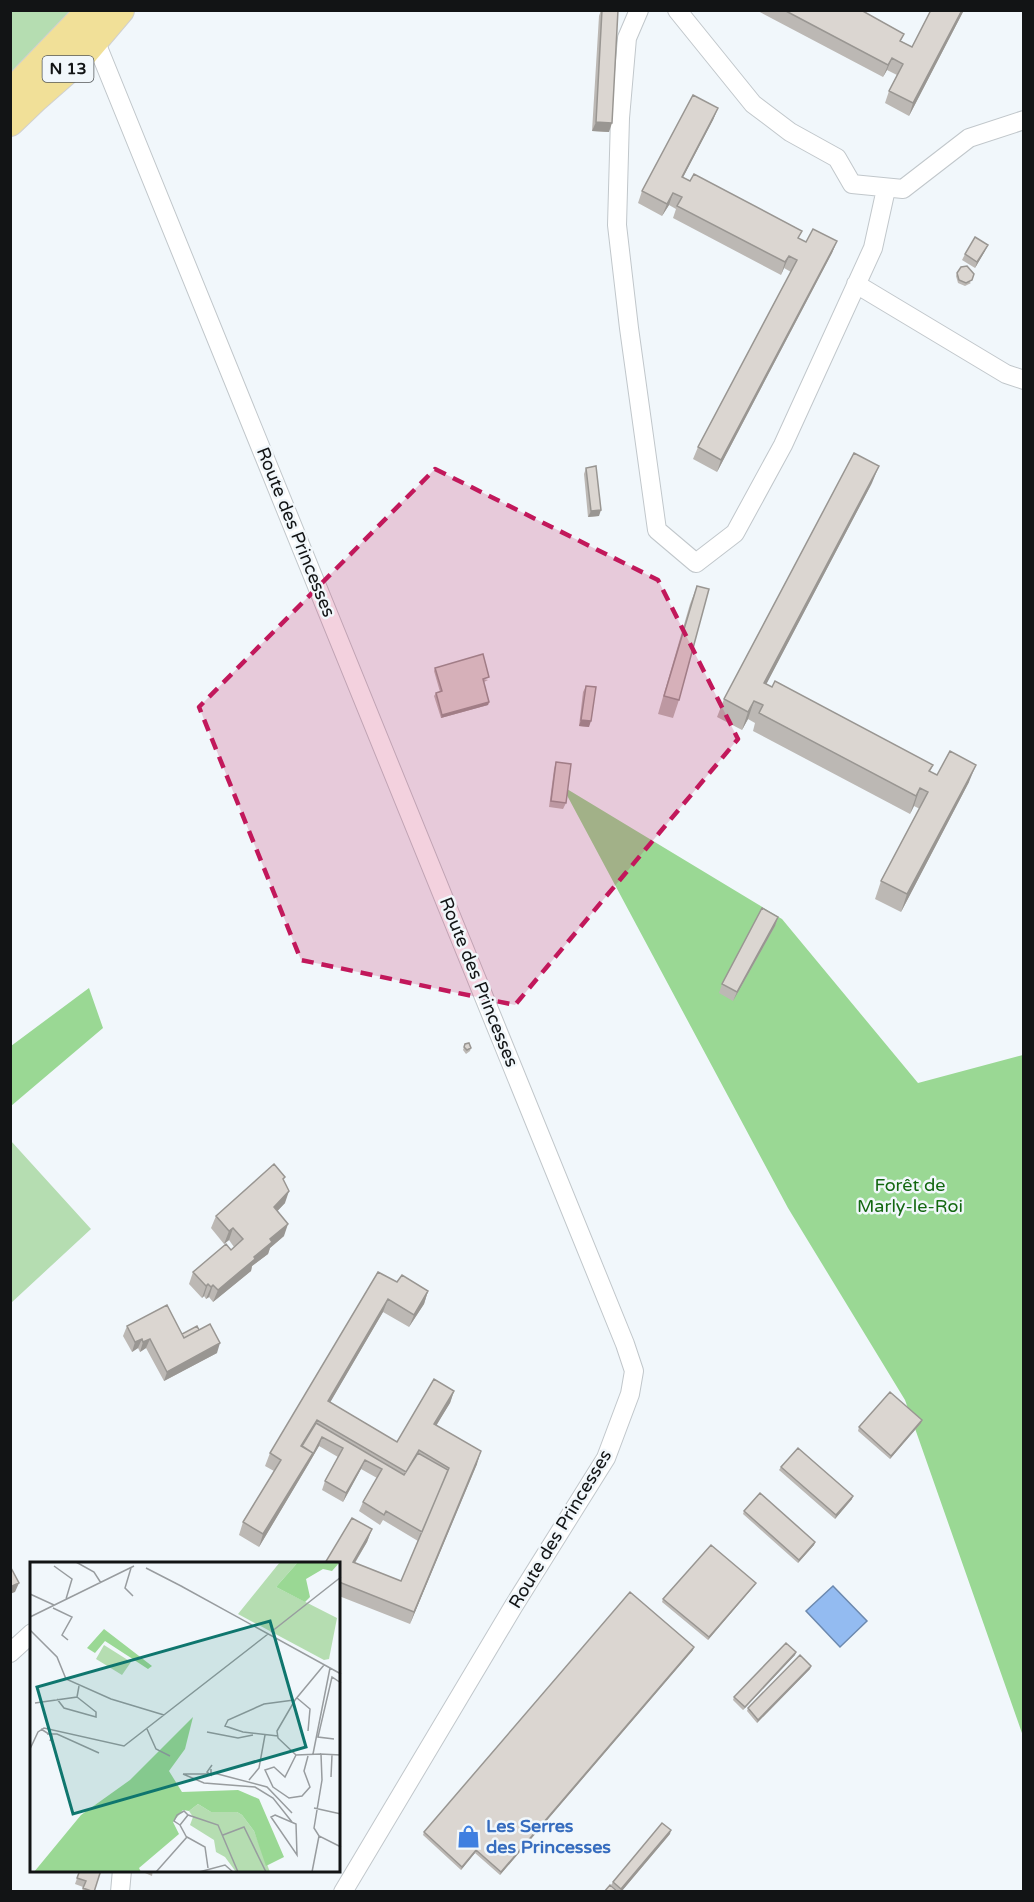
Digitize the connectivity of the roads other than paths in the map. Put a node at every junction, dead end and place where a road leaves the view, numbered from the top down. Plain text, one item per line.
1 (120, 10) edge
2 (639, 10) edge
3 (677, 10) edge
4 (90, 19) edge
5 (10, 94) edge
6 (1023, 120) edge
7 (10, 122) edge
8 (886, 189) junction
9 (856, 284) junction
10 (1023, 380) edge
11 (30, 1635) edge
12 (10, 1653) edge
13 (122, 1872) edge
14 (120, 1892) edge
15 (343, 1892) edge

1 - 4 main road, N 13
2 - 9 street
3 - 8 street
4 - 5 main road, N 13
4 - 7 main road, N 13
4 - 15 street, Route des Princesses
6 - 8 street
8 - 9 street
9 - 10 street
11 - 12 street
13 - 14 street

